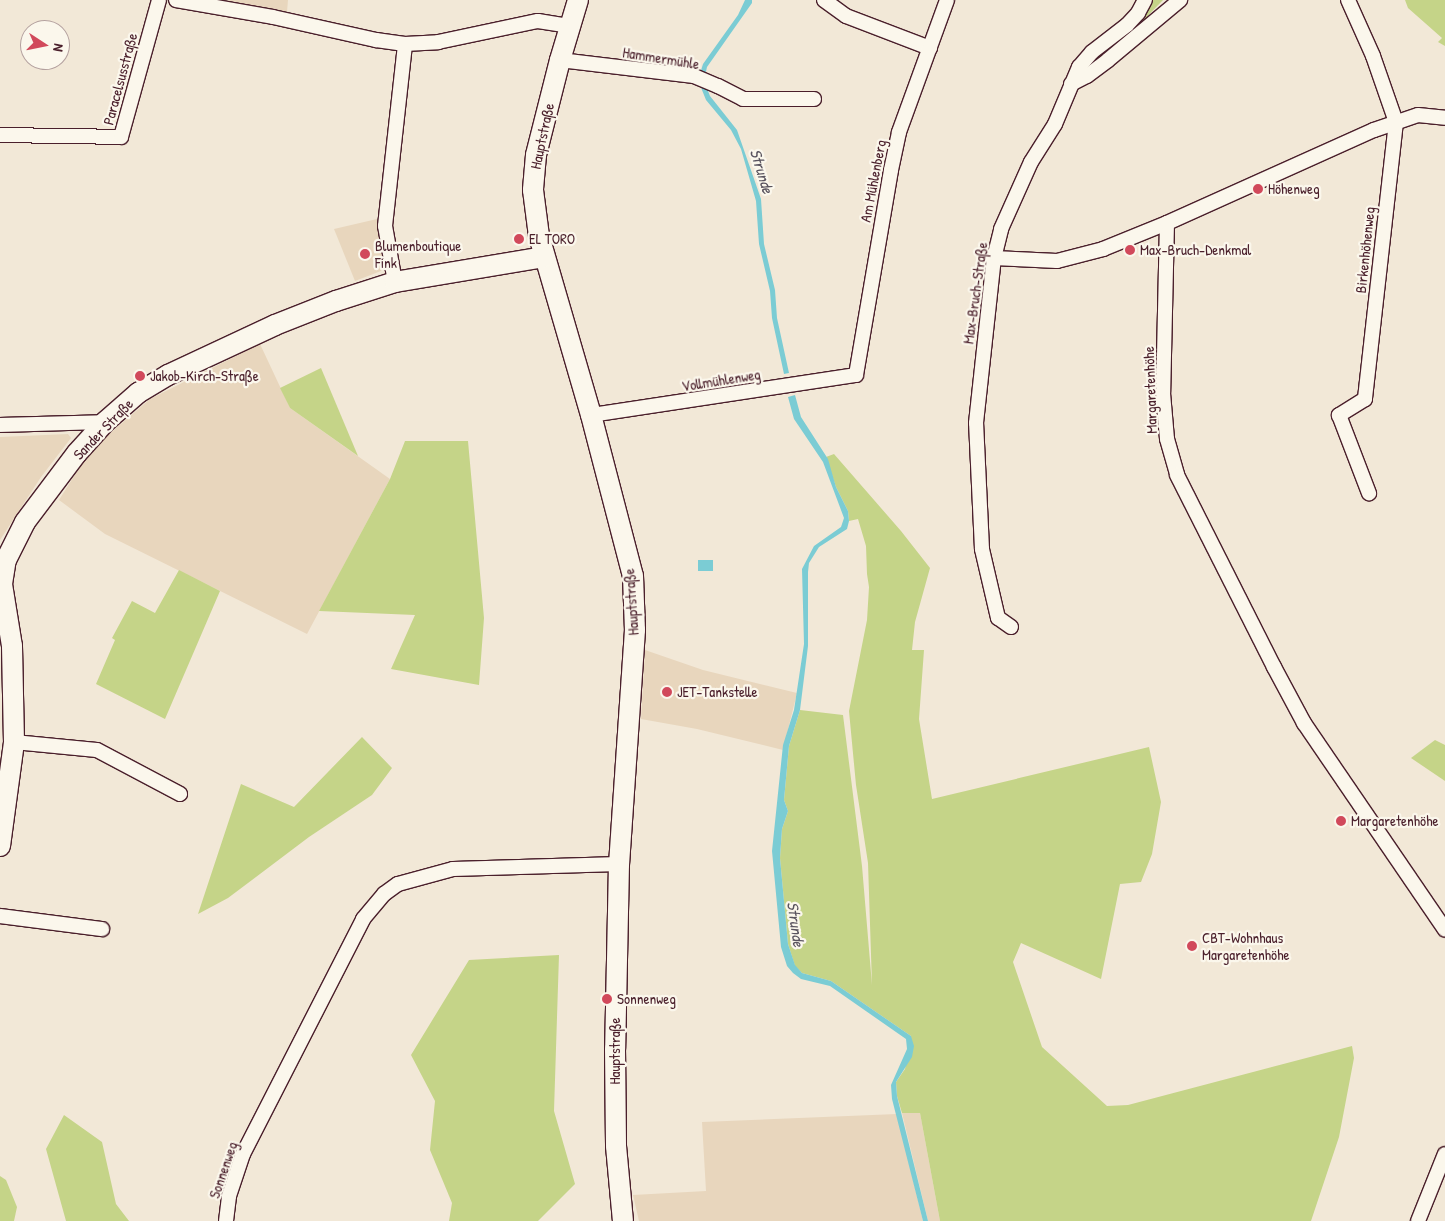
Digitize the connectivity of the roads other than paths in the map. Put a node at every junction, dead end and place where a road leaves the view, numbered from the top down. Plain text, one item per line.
1 (159, 0) edge
2 (176, 0) edge
3 (578, 0) edge
4 (824, 0) edge
5 (947, 0) edge
6 (1145, 0) edge
7 (1179, 0) edge
8 (1348, 0) edge
9 (569, 26) junction
10 (405, 44) junction
11 (930, 48) junction
12 (560, 60) junction
13 (1071, 84) junction
14 (814, 99) dead end
15 (1445, 118) edge
16 (1396, 122) junction
17 (0, 135) edge
18 (1167, 223) junction
19 (544, 257) junction
20 (994, 258) junction
21 (395, 282) junction
22 (856, 375) joint
23 (591, 414) junction
24 (105, 422) junction
25 (0, 425) edge
26 (1369, 493) dead end
27 (1010, 627) dead end
28 (14, 742) junction
29 (180, 794) dead end
30 (0, 846) edge
31 (618, 864) junction
32 (0, 916) edge
33 (102, 929) dead end
34 (1445, 930) edge
35 (1445, 1154) edge
36 (226, 1221) edge
37 (623, 1221) edge
38 (1418, 1221) edge

1 - 17 street, Paracelsusstraße
2 - 10 street
3 - 9 main road, Hauptstraße
4 - 11 street
5 - 11 street, Am Mühlenberg
6 - 13 street, Max-Bruch-Straße
7 - 13 street
8 - 16 street, Birkenhöhenweg
9 - 10 street
9 - 12 main road, Hauptstraße
10 - 21 street
11 - 22 street, Am Mühlenberg
12 - 14 street, Hammermühle
12 - 19 main road, Hauptstraße
13 - 20 street, Max-Bruch-Straße
15 - 16 street
16 - 18 street
16 - 26 street, Birkenhöhenweg
18 - 20 street
18 - 34 street, Margaretenhöhe
19 - 21 main road, Sander Straße
19 - 23 main road, Hauptstraße
20 - 27 street, Max-Bruch-Straße
21 - 24 main road, Sander Straße
22 - 23 street, Vollmühlenweg
23 - 31 main road, Hauptstraße
24 - 25 street
24 - 28 main road, Sander Straße
28 - 29 street
28 - 30 main road, Sander Straße
31 - 36 street, Sonnenweg
31 - 37 main road, Hauptstraße
32 - 33 street
35 - 38 street

